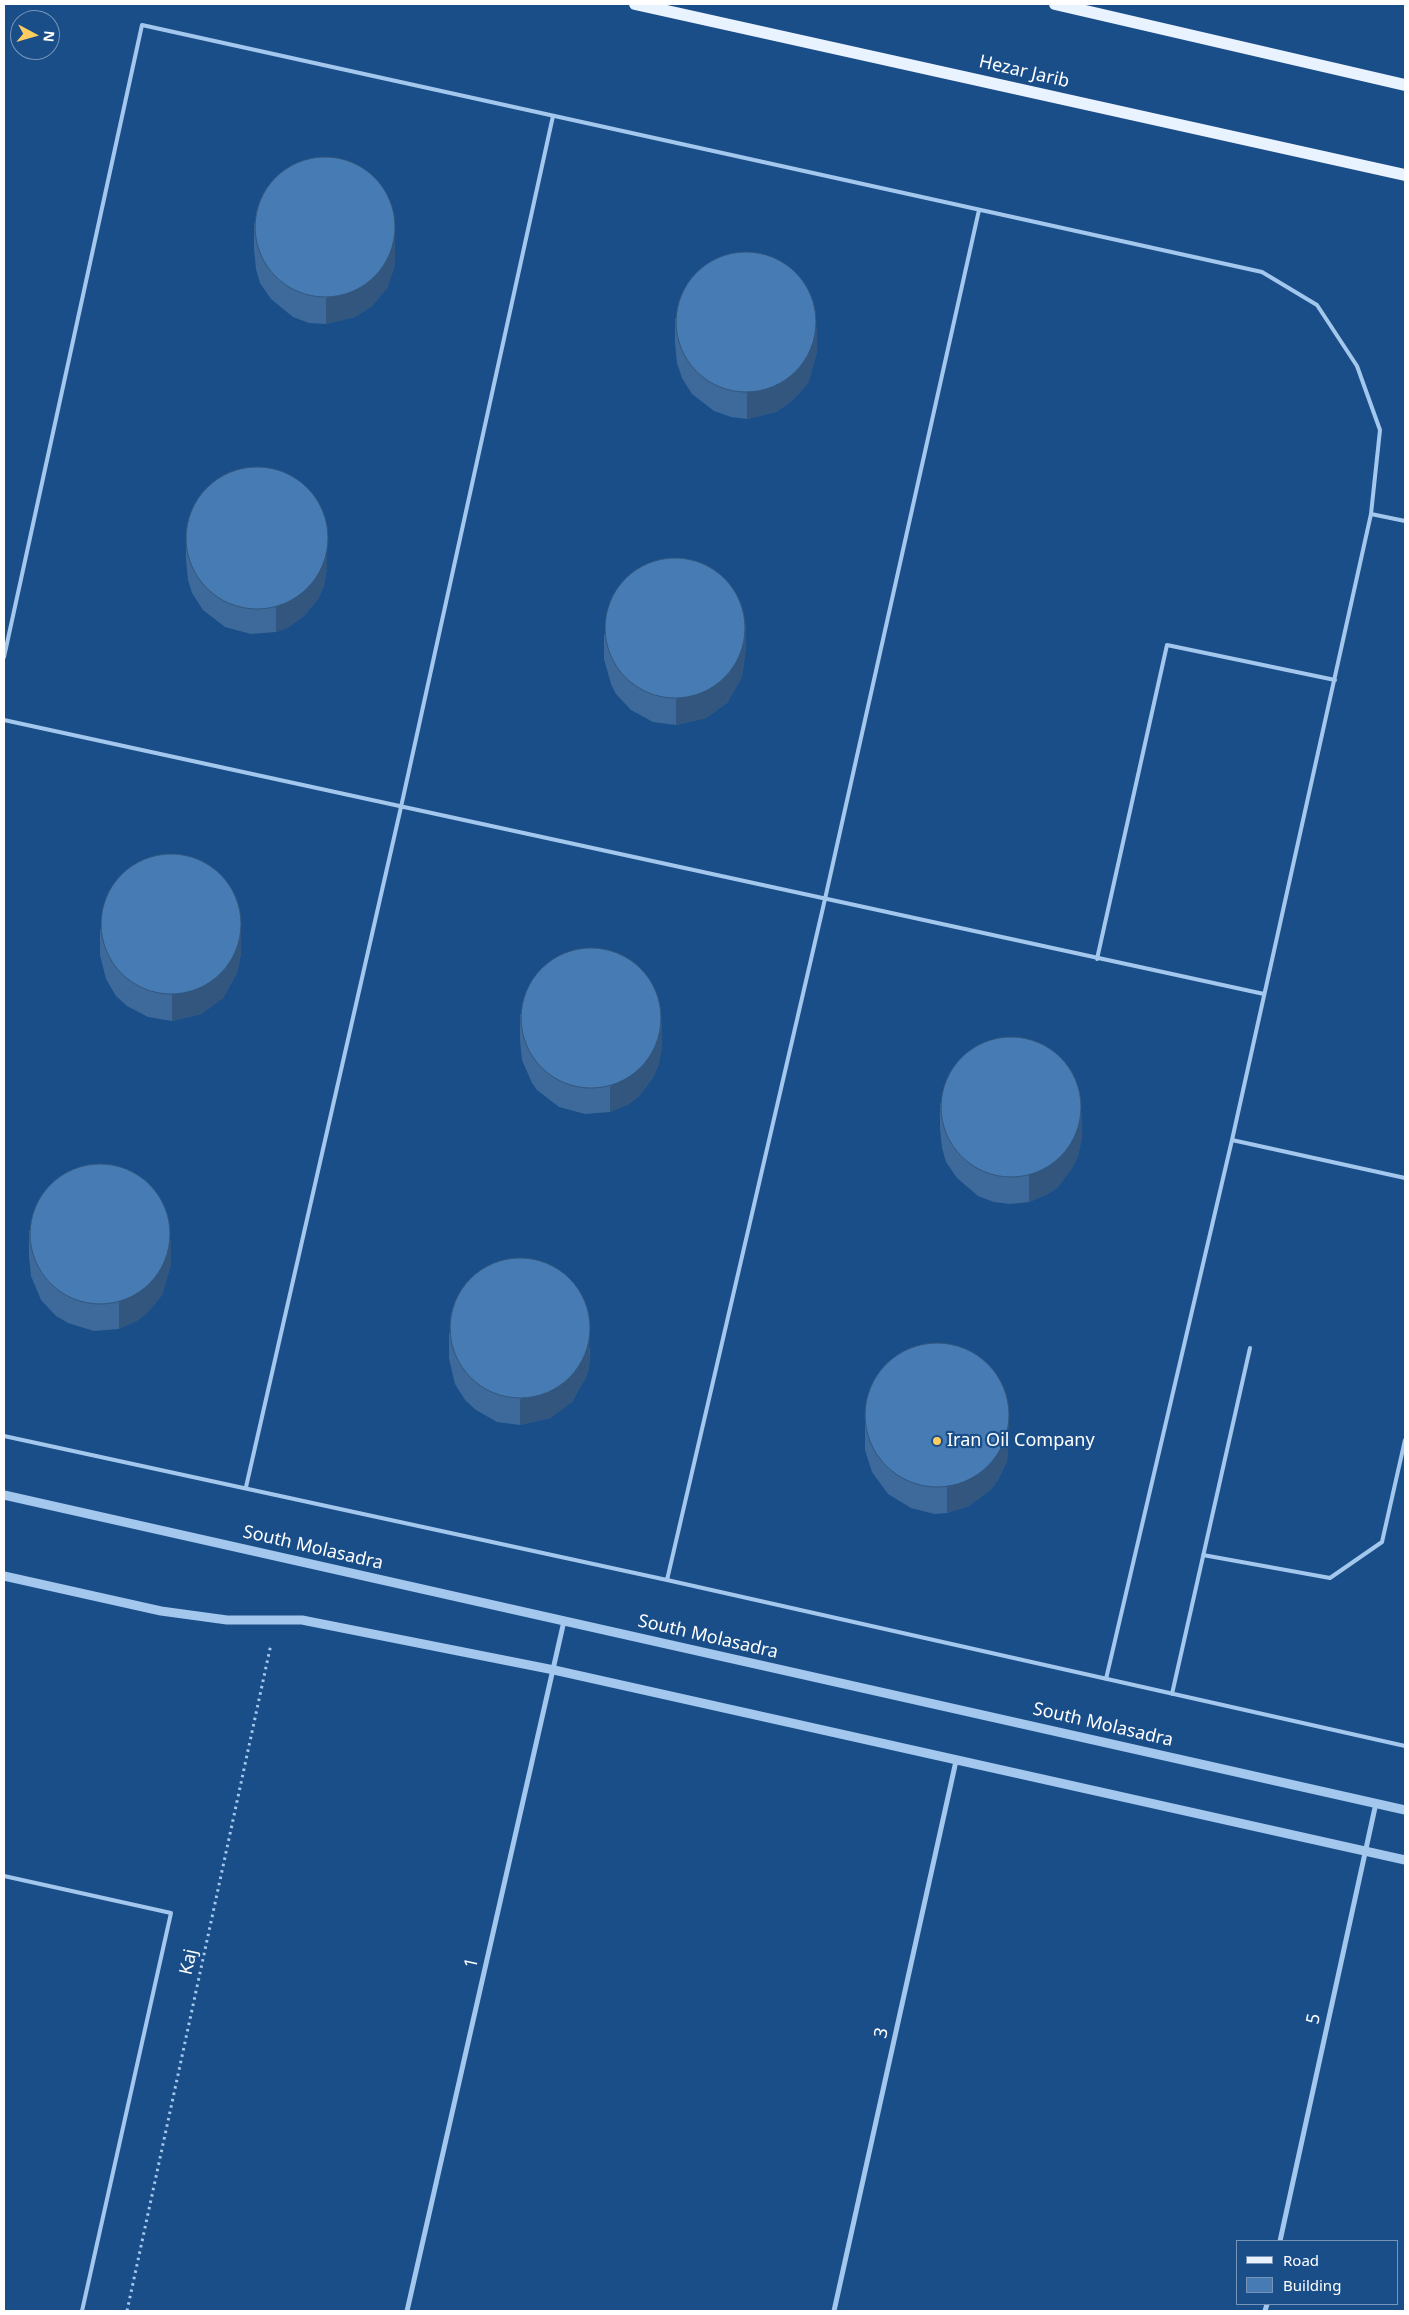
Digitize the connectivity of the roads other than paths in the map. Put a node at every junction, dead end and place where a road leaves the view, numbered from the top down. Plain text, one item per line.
1 (634, 4) edge
2 (1054, 4) edge
3 (1405, 85) edge
4 (553, 116) junction
5 (1405, 175) edge
6 (979, 210) junction
7 (1371, 514) junction
8 (1405, 521) edge
9 (4, 657) edge
10 (1335, 680) junction
11 (4, 720) edge
12 (401, 807) junction
13 (825, 899) junction
14 (1097, 959) junction
15 (1264, 994) junction
16 (1232, 1140) junction
17 (1405, 1178) edge
18 (1250, 1348) dead end
19 (4, 1436) edge
20 (1405, 1440) edge
21 (246, 1487) junction
22 (4, 1495) edge
23 (1203, 1555) junction
24 (4, 1576) edge
25 (667, 1580) junction
26 (564, 1621) junction
27 (554, 1670) junction
28 (1106, 1680) junction
29 (1172, 1694) junction
30 (1405, 1746) edge
31 (956, 1761) junction
32 (1376, 1803) junction
33 (1405, 1810) edge
34 (1364, 1851) junction
35 (1405, 1860) edge
36 (4, 1876) edge
37 (1280, 2240) edge
38 (82, 2311) edge
39 (407, 2311) edge
40 (834, 2311) edge

1 - 5 main road, Hezar Jarib
2 - 3 main road
4 - 6 lane
4 - 9 lane
4 - 12 lane
6 - 7 lane
6 - 13 lane
7 - 8 lane
7 - 10 lane
10 - 14 lane
10 - 15 lane
11 - 12 lane
12 - 13 lane
12 - 21 lane
13 - 14 lane
13 - 25 lane
14 - 15 lane
15 - 16 lane
16 - 17 lane
16 - 28 lane
18 - 23 lane
19 - 21 lane
20 - 23 lane
21 - 25 lane
22 - 26 street, South Molasadra
23 - 29 lane
24 - 27 street
25 - 28 lane
26 - 27 street, 1
26 - 32 street, South Molasadra
27 - 31 street
27 - 39 street, 1
28 - 29 lane
29 - 30 lane
31 - 34 street
31 - 40 street, 3
32 - 33 street, South Molasadra
32 - 34 street, 5
34 - 35 street
34 - 37 street, 5
36 - 38 lane

